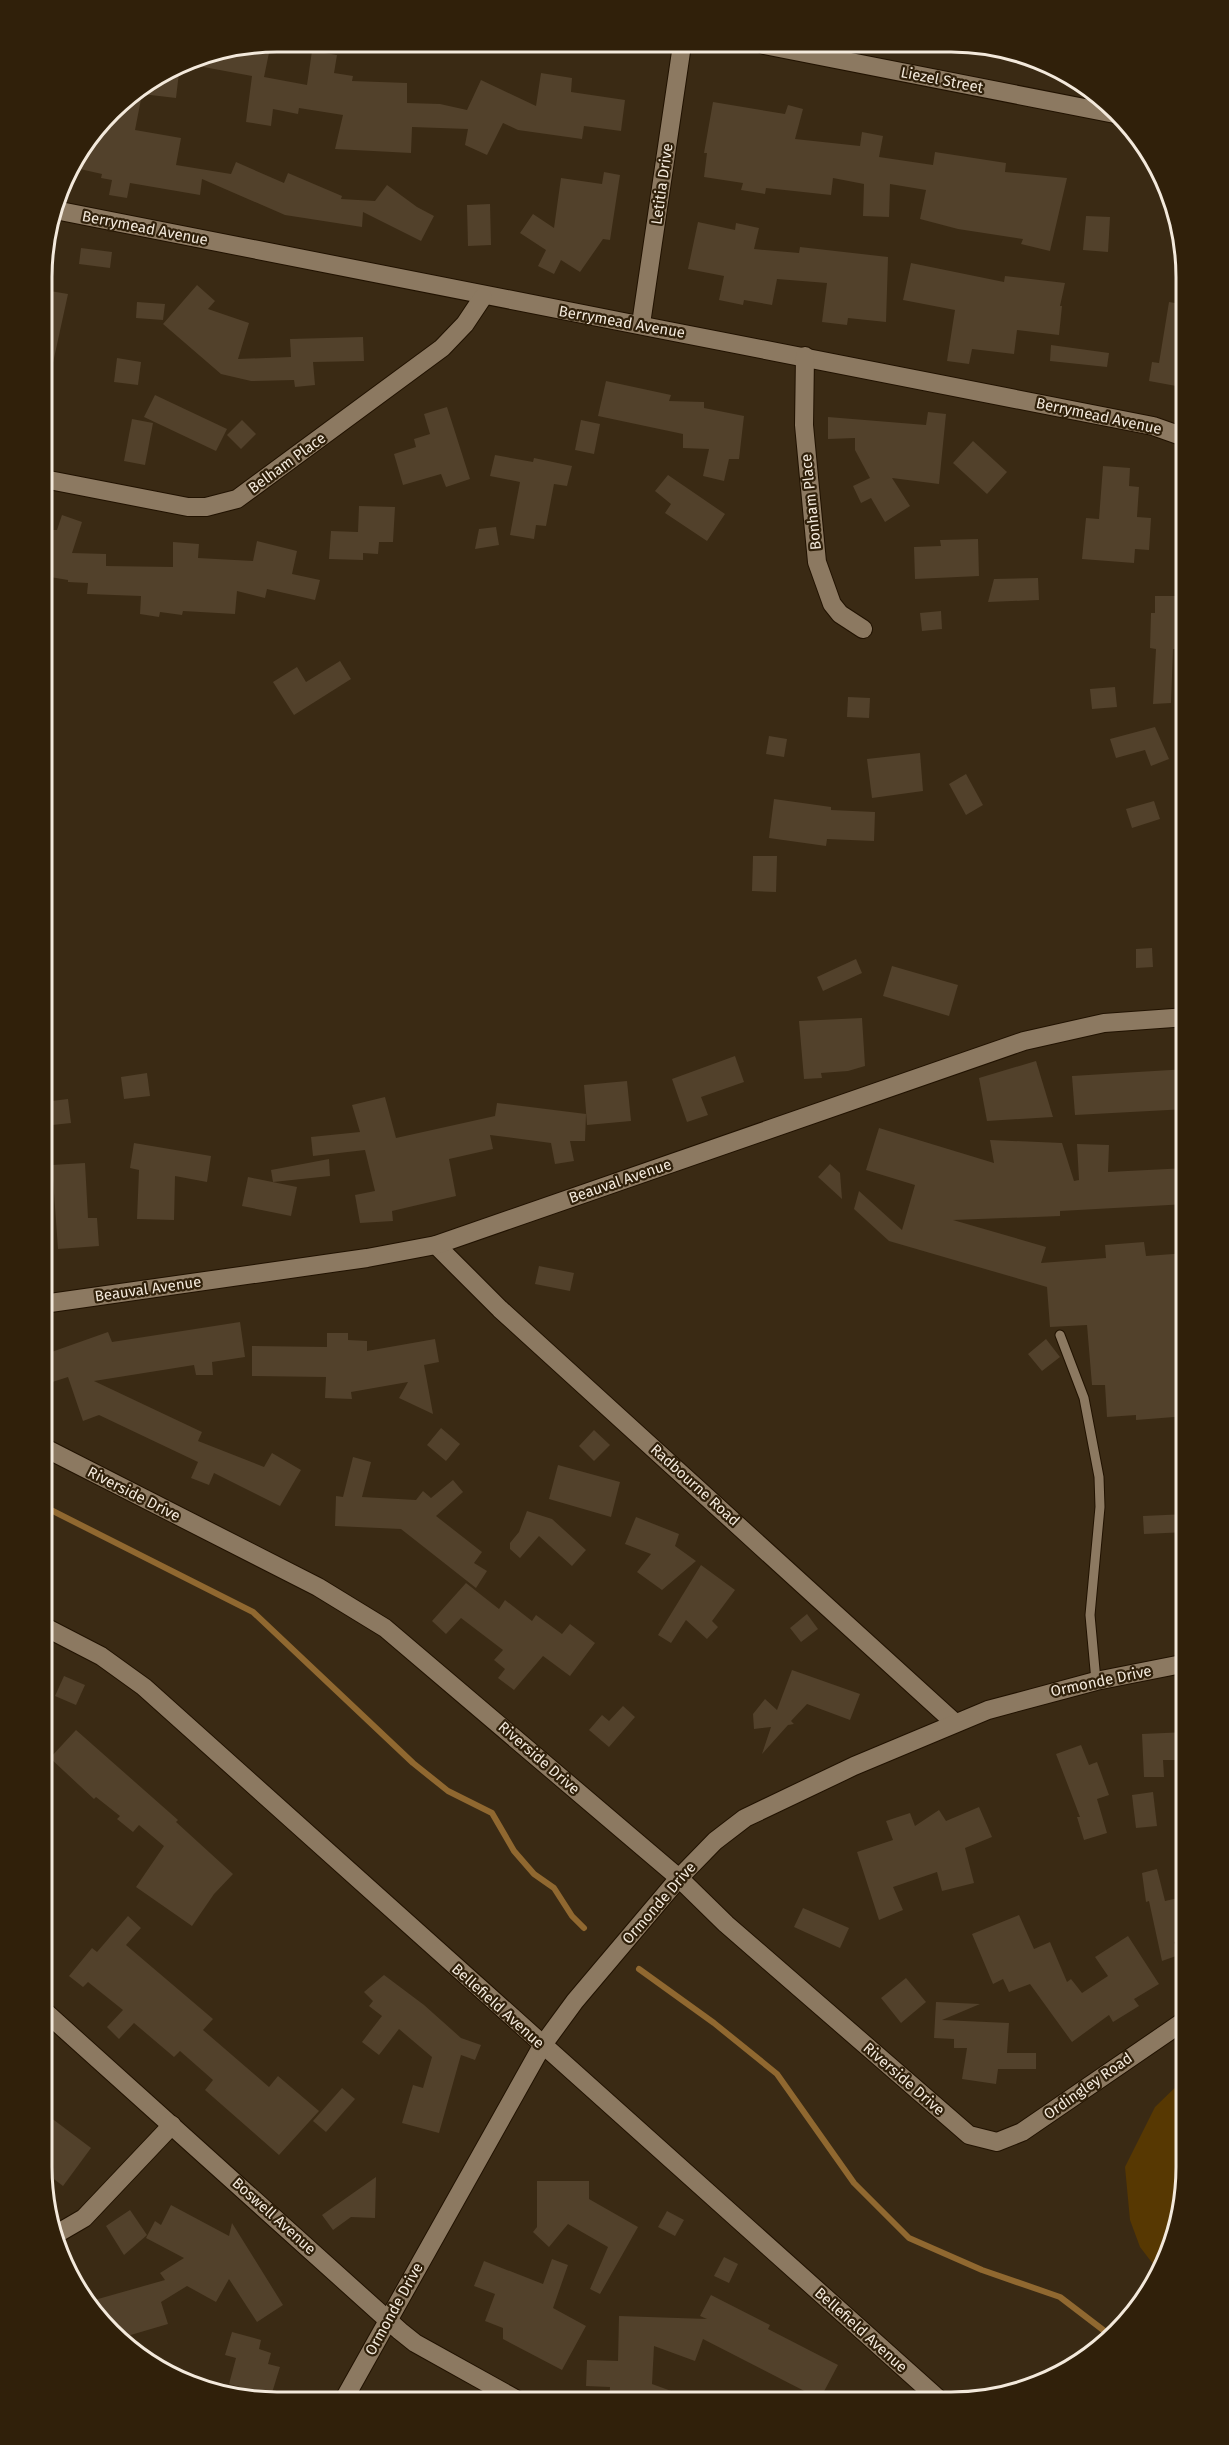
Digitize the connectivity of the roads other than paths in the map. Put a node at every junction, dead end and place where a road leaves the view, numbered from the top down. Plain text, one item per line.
1 (681, 52) edge
2 (800, 52) edge
3 (1104, 112) edge
4 (62, 211) edge
5 (483, 297) junction
6 (641, 324) junction
7 (805, 356) junction
8 (1176, 434) edge
9 (52, 482) edge
10 (863, 628) dead end
11 (1176, 1018) edge
12 (436, 1245) junction
13 (52, 1303) edge
14 (1060, 1335) dead end
15 (52, 1452) edge
16 (52, 1631) edge
17 (1176, 1665) edge
18 (1096, 1681) junction
19 (955, 1723) junction
20 (679, 1878) junction
21 (52, 2018) edge
22 (1176, 2026) edge
23 (542, 2046) junction
24 (172, 2125) junction
25 (985, 2141) joint
26 (61, 2231) edge
27 (388, 2320) junction
28 (348, 2392) edge
29 (504, 2392) edge
30 (931, 2392) edge

1 - 6 street, Letitia Drive
2 - 3 street, Liezel Street
4 - 5 street, Berrymead Avenue
5 - 6 street, Berrymead Avenue
5 - 9 street, Belham Place
6 - 7 street, Berrymead Avenue
7 - 8 street, Berrymead Avenue
7 - 10 street, Bonham Place
11 - 12 street, Beauval Avenue
12 - 13 street, Beauval Avenue
12 - 19 street, Radbourne Road
14 - 18 lane
15 - 20 street, Riverside Drive
16 - 23 street, Bellefield Avenue
17 - 18 street, Ormonde Drive
18 - 19 street, Ormonde Drive
19 - 20 street, Ormonde Drive
20 - 23 street, Ormonde Drive
20 - 25 street, Riverside Drive
21 - 24 street, Boswell Avenue
22 - 25 street, Ordingley Road
23 - 27 street, Ormonde Drive
23 - 30 street, Bellefield Avenue
24 - 26 street
24 - 27 street, Boswell Avenue
27 - 28 street, Ormonde Drive
27 - 29 street, Boswell Avenue

